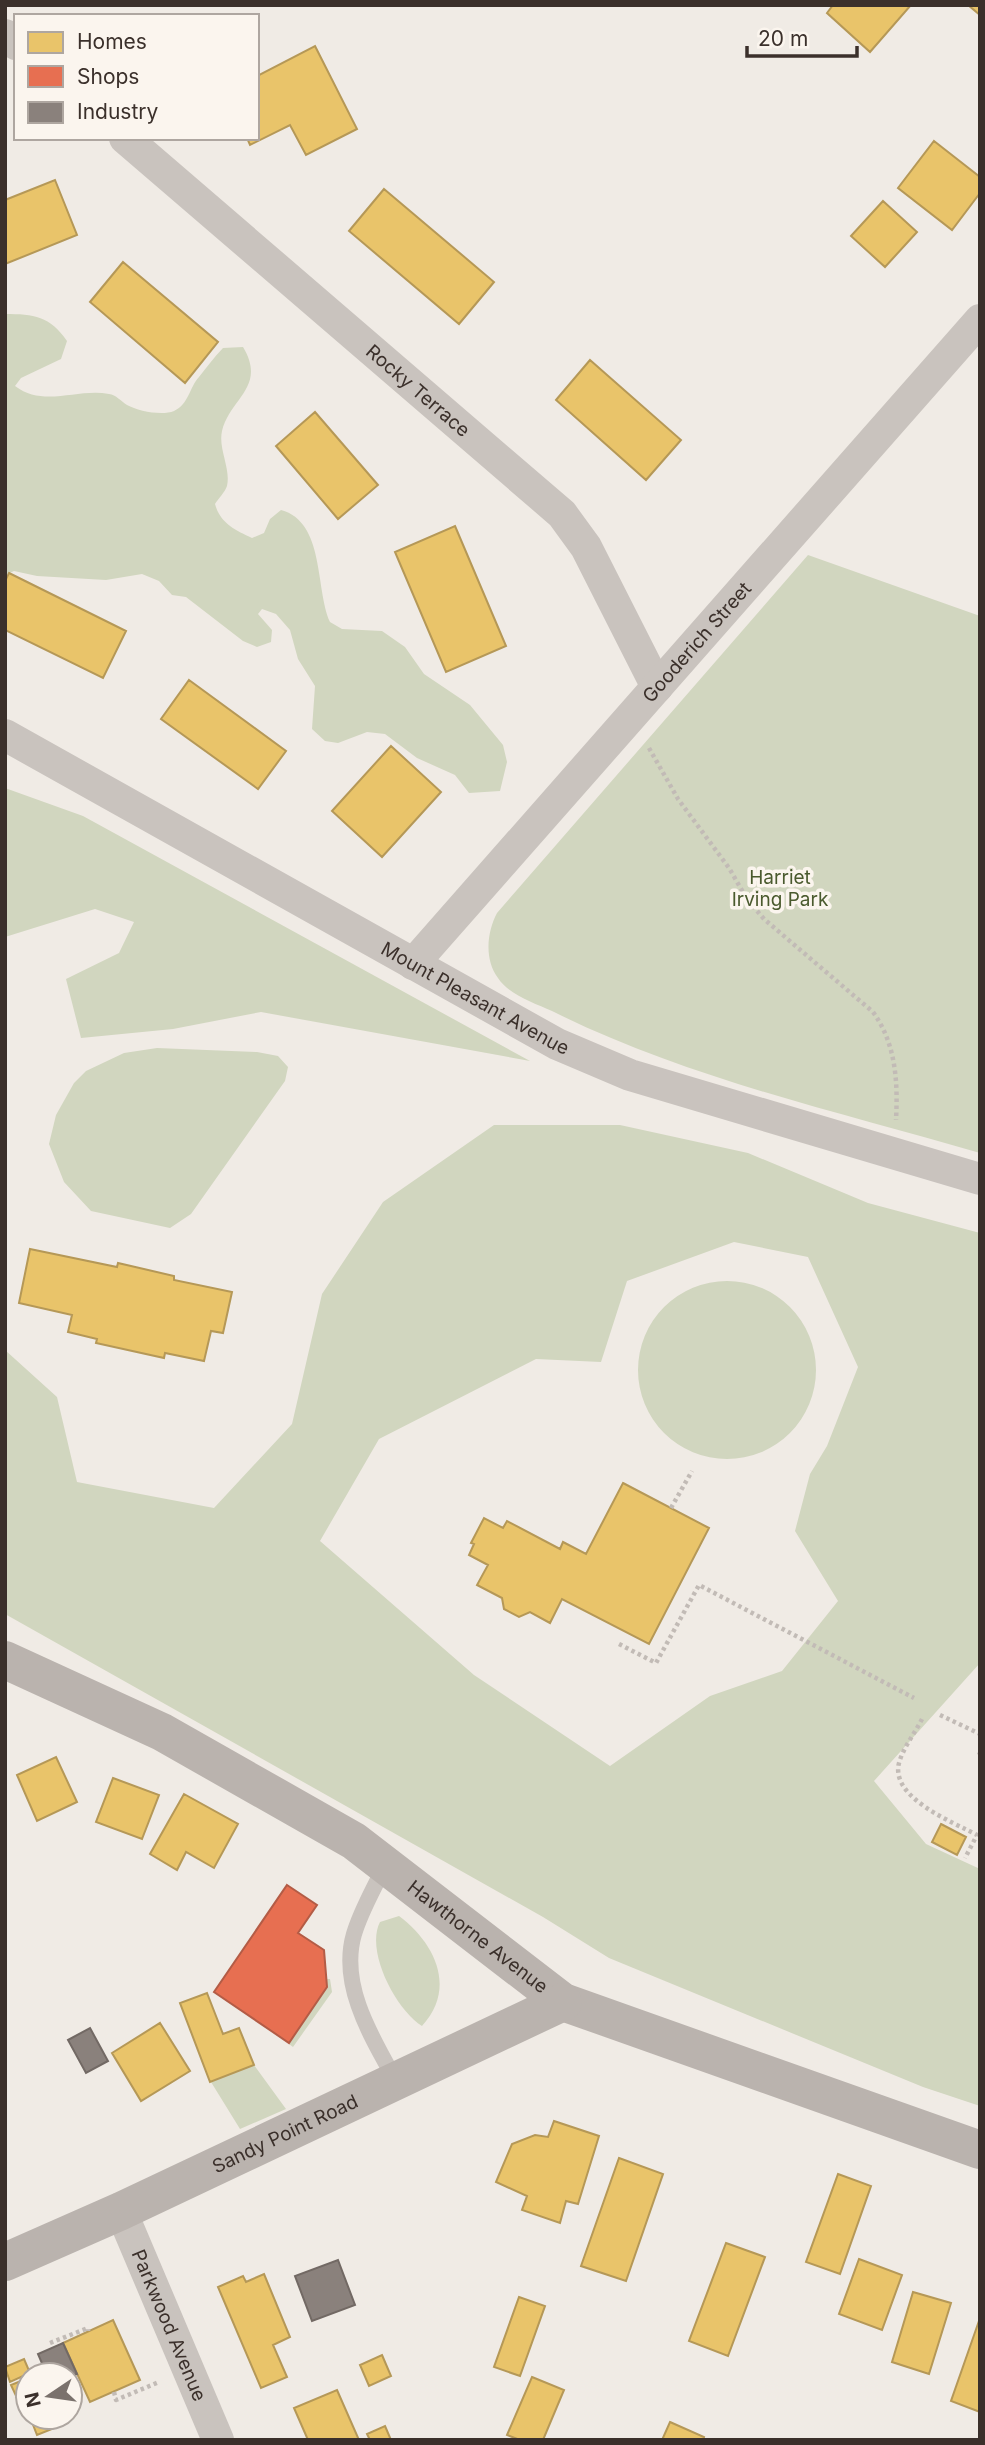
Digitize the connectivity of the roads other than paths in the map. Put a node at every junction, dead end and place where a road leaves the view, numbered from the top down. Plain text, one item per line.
1 (127, 140) edge
2 (980, 320) edge
3 (657, 687) junction
4 (5, 735) edge
5 (413, 964) junction
6 (980, 1179) edge
7 (5, 1660) edge
8 (385, 1865) junction
9 (563, 2002) junction
10 (396, 2081) junction
11 (980, 2150) edge
12 (121, 2211) junction
13 (5, 2262) edge
14 (218, 2440) edge

1 - 3 street, Rocky Terrace
2 - 3 street, Gooderich Street
3 - 5 street, Gooderich Street
4 - 5 street, Mount Pleasant Avenue
5 - 6 street, Mount Pleasant Avenue
7 - 8 street, Hawthorne Avenue
8 - 9 street, Hawthorne Avenue
8 - 10 lane
9 - 10 street, Sandy Point Road
9 - 11 street, Hawthorne Avenue
10 - 12 street, Sandy Point Road
12 - 13 street, Sandy Point Road
12 - 14 street, Parkwood Avenue

